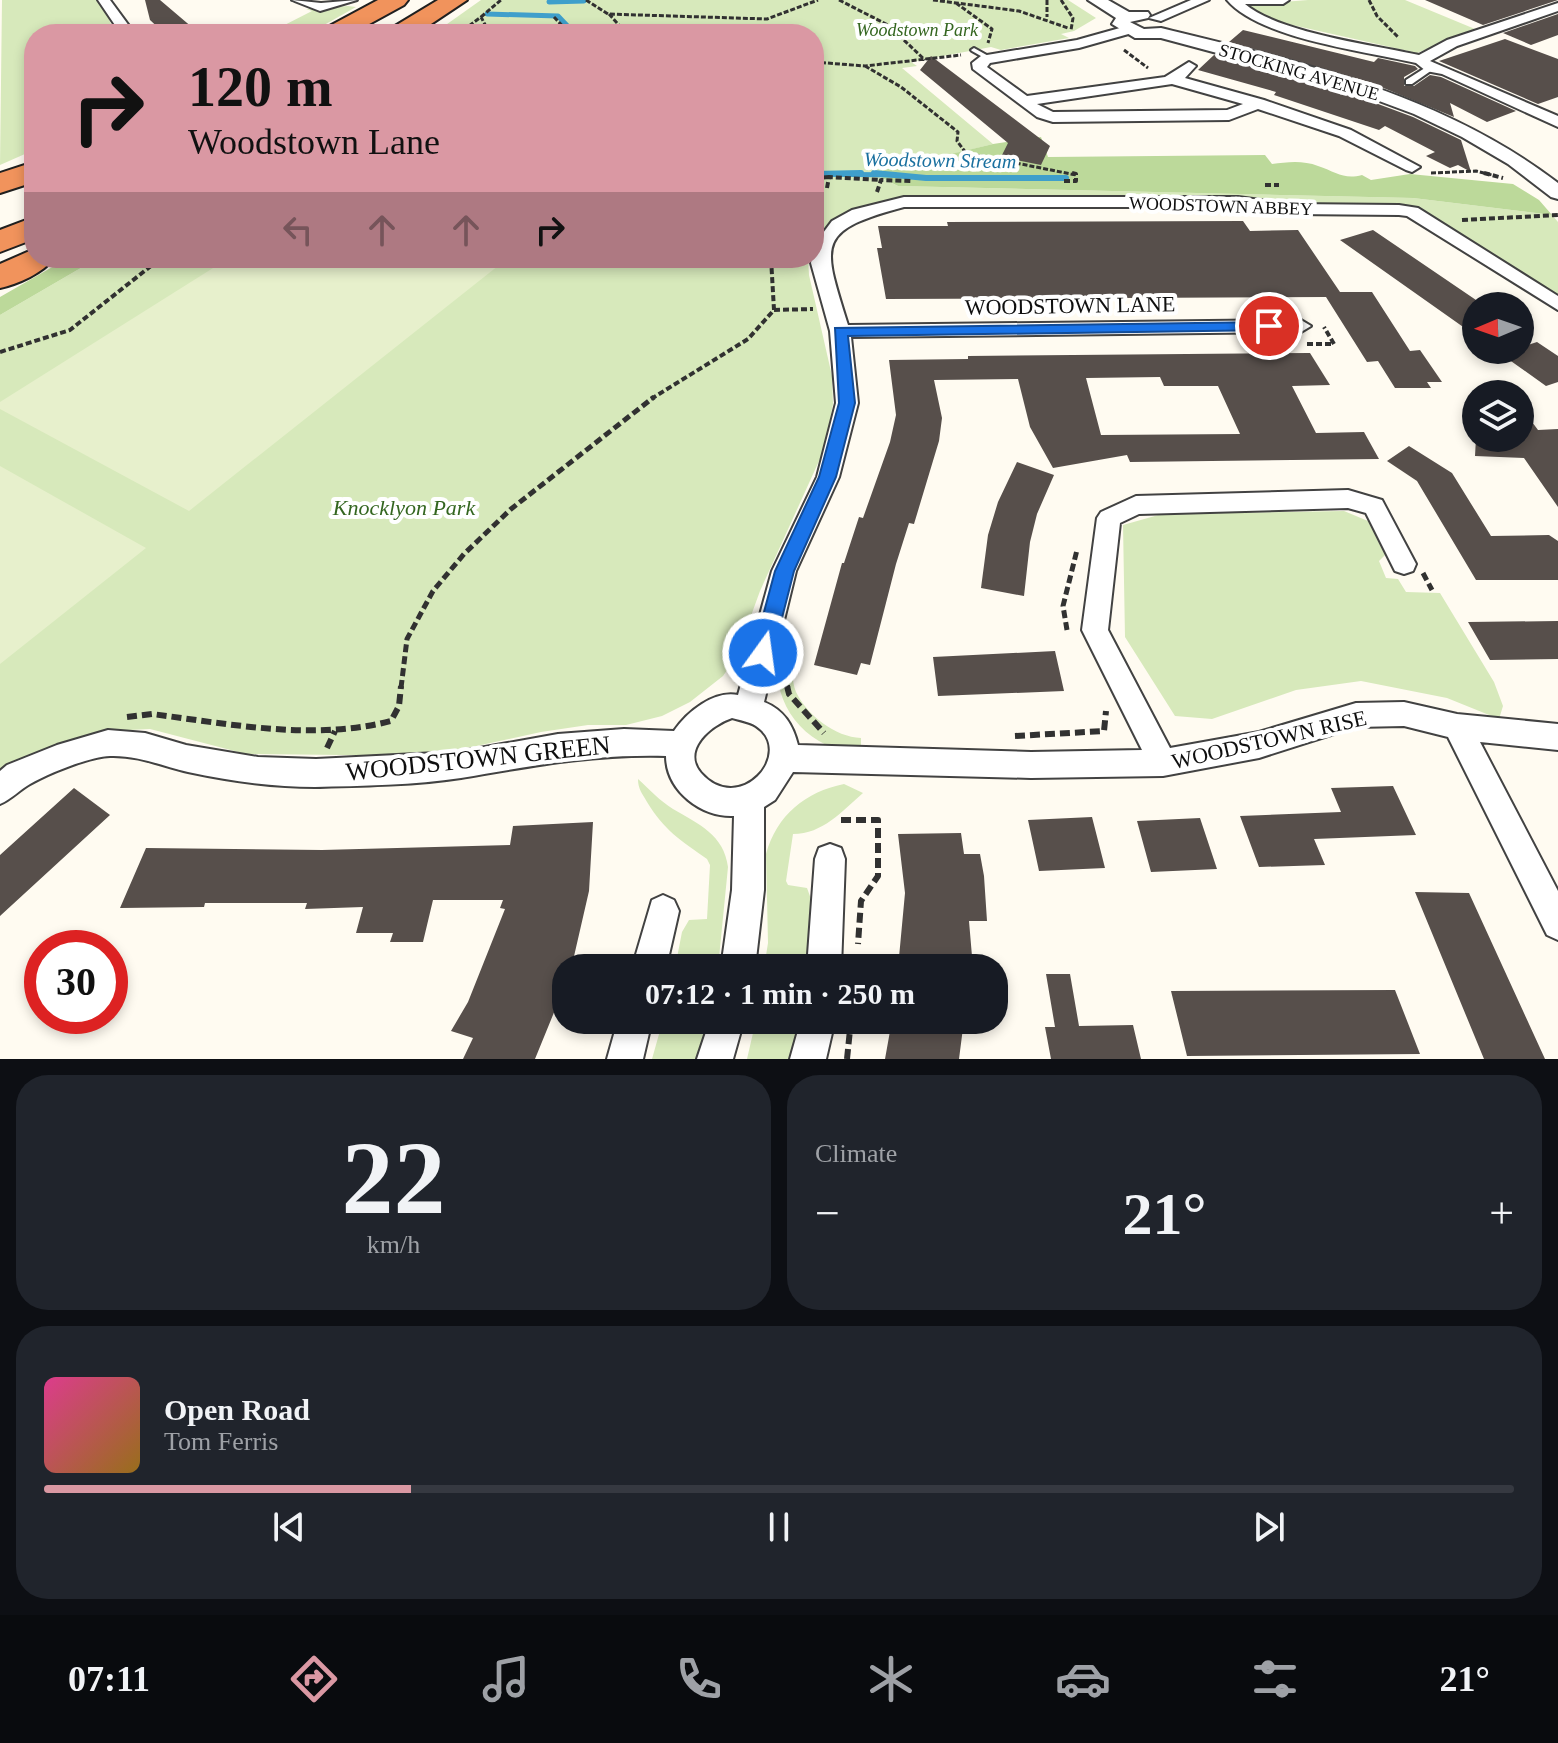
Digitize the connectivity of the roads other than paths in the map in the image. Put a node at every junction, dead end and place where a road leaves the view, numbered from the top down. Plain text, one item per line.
1 (104, 0) edge
2 (298, 0) edge
3 (351, 0) edge
4 (396, 0) edge
5 (410, 0) edge
6 (455, 0) edge
7 (1096, 0) edge
8 (1203, 0) edge
9 (1233, 0) edge
10 (1240, 0) edge
11 (1283, 0) edge
12 (1558, 7) edge
13 (1127, 23) junction
14 (121, 24) edge
15 (352, 24) edge
16 (371, 24) edge
17 (415, 24) edge
18 (423, 24) edge
19 (1158, 26) junction
20 (1426, 64) junction
21 (1189, 66) dead end
22 (1172, 79) junction
23 (1409, 82) dead end
24 (1024, 101) junction
25 (1259, 103) junction
26 (1558, 107) edge
27 (1539, 113) junction
28 (1558, 122) edge
29 (1412, 167) road end
30 (24, 175) edge
31 (0, 184) edge
32 (1558, 193) edge
33 (24, 202) edge
34 (0, 213) edge
35 (24, 231) edge
36 (0, 242) edge
37 (824, 244) edge
38 (24, 265) edge
39 (821, 268) edge
40 (0, 278) edge
41 (1558, 304) edge
42 (1307, 330) road end
43 (840, 331) junction
44 (1411, 563) road end
45 (749, 707) junction
46 (1457, 727) junction
47 (1558, 737) edge
48 (682, 744) junction
49 (785, 758) junction
50 (1163, 763) junction
51 (0, 790) edge
52 (749, 800) junction
53 (830, 859) dead end
54 (663, 911) dead end
55 (1558, 924) edge
56 (652, 954) edge
57 (740, 954) edge
58 (825, 954) edge
59 (631, 1034) edge
60 (723, 1034) edge
61 (814, 1034) edge
62 (625, 1059) edge
63 (715, 1059) edge
64 (808, 1059) edge

1 - 14 street
2 - 3 street
4 - 15 highway
5 - 16 highway
6 - 17 highway
6 - 18 highway
7 - 13 street, STOCKING AVENUE
8 - 19 street
9 - 20 street
10 - 11 street
12 - 20 street
13 - 19 street, STOCKING AVENUE
13 - 24 street
19 - 32 street, STOCKING AVENUE
20 - 23 lane
20 - 27 street
21 - 22 street
22 - 24 street
22 - 25 street
24 - 25 street
25 - 29 street
26 - 27 street
27 - 28 street
30 - 31 highway
33 - 34 highway
35 - 36 highway
37 - 41 street, WOODSTOWN ABBEY
38 - 40 highway
39 - 43 street, WOODSTOWN ABBEY
42 - 43 street, WOODSTOWN LANE
43 - 45 street
44 - 50 street
45 - 48 street
45 - 49 street
46 - 47 street, WOODSTOWN RISE
46 - 50 street, WOODSTOWN RISE
46 - 55 street
48 - 51 street, WOODSTOWN GREEN
48 - 52 street
49 - 50 street, WOODSTOWN RISE
49 - 52 street
52 - 57 street
53 - 58 street
54 - 56 street
59 - 62 street
60 - 63 street
61 - 64 street

